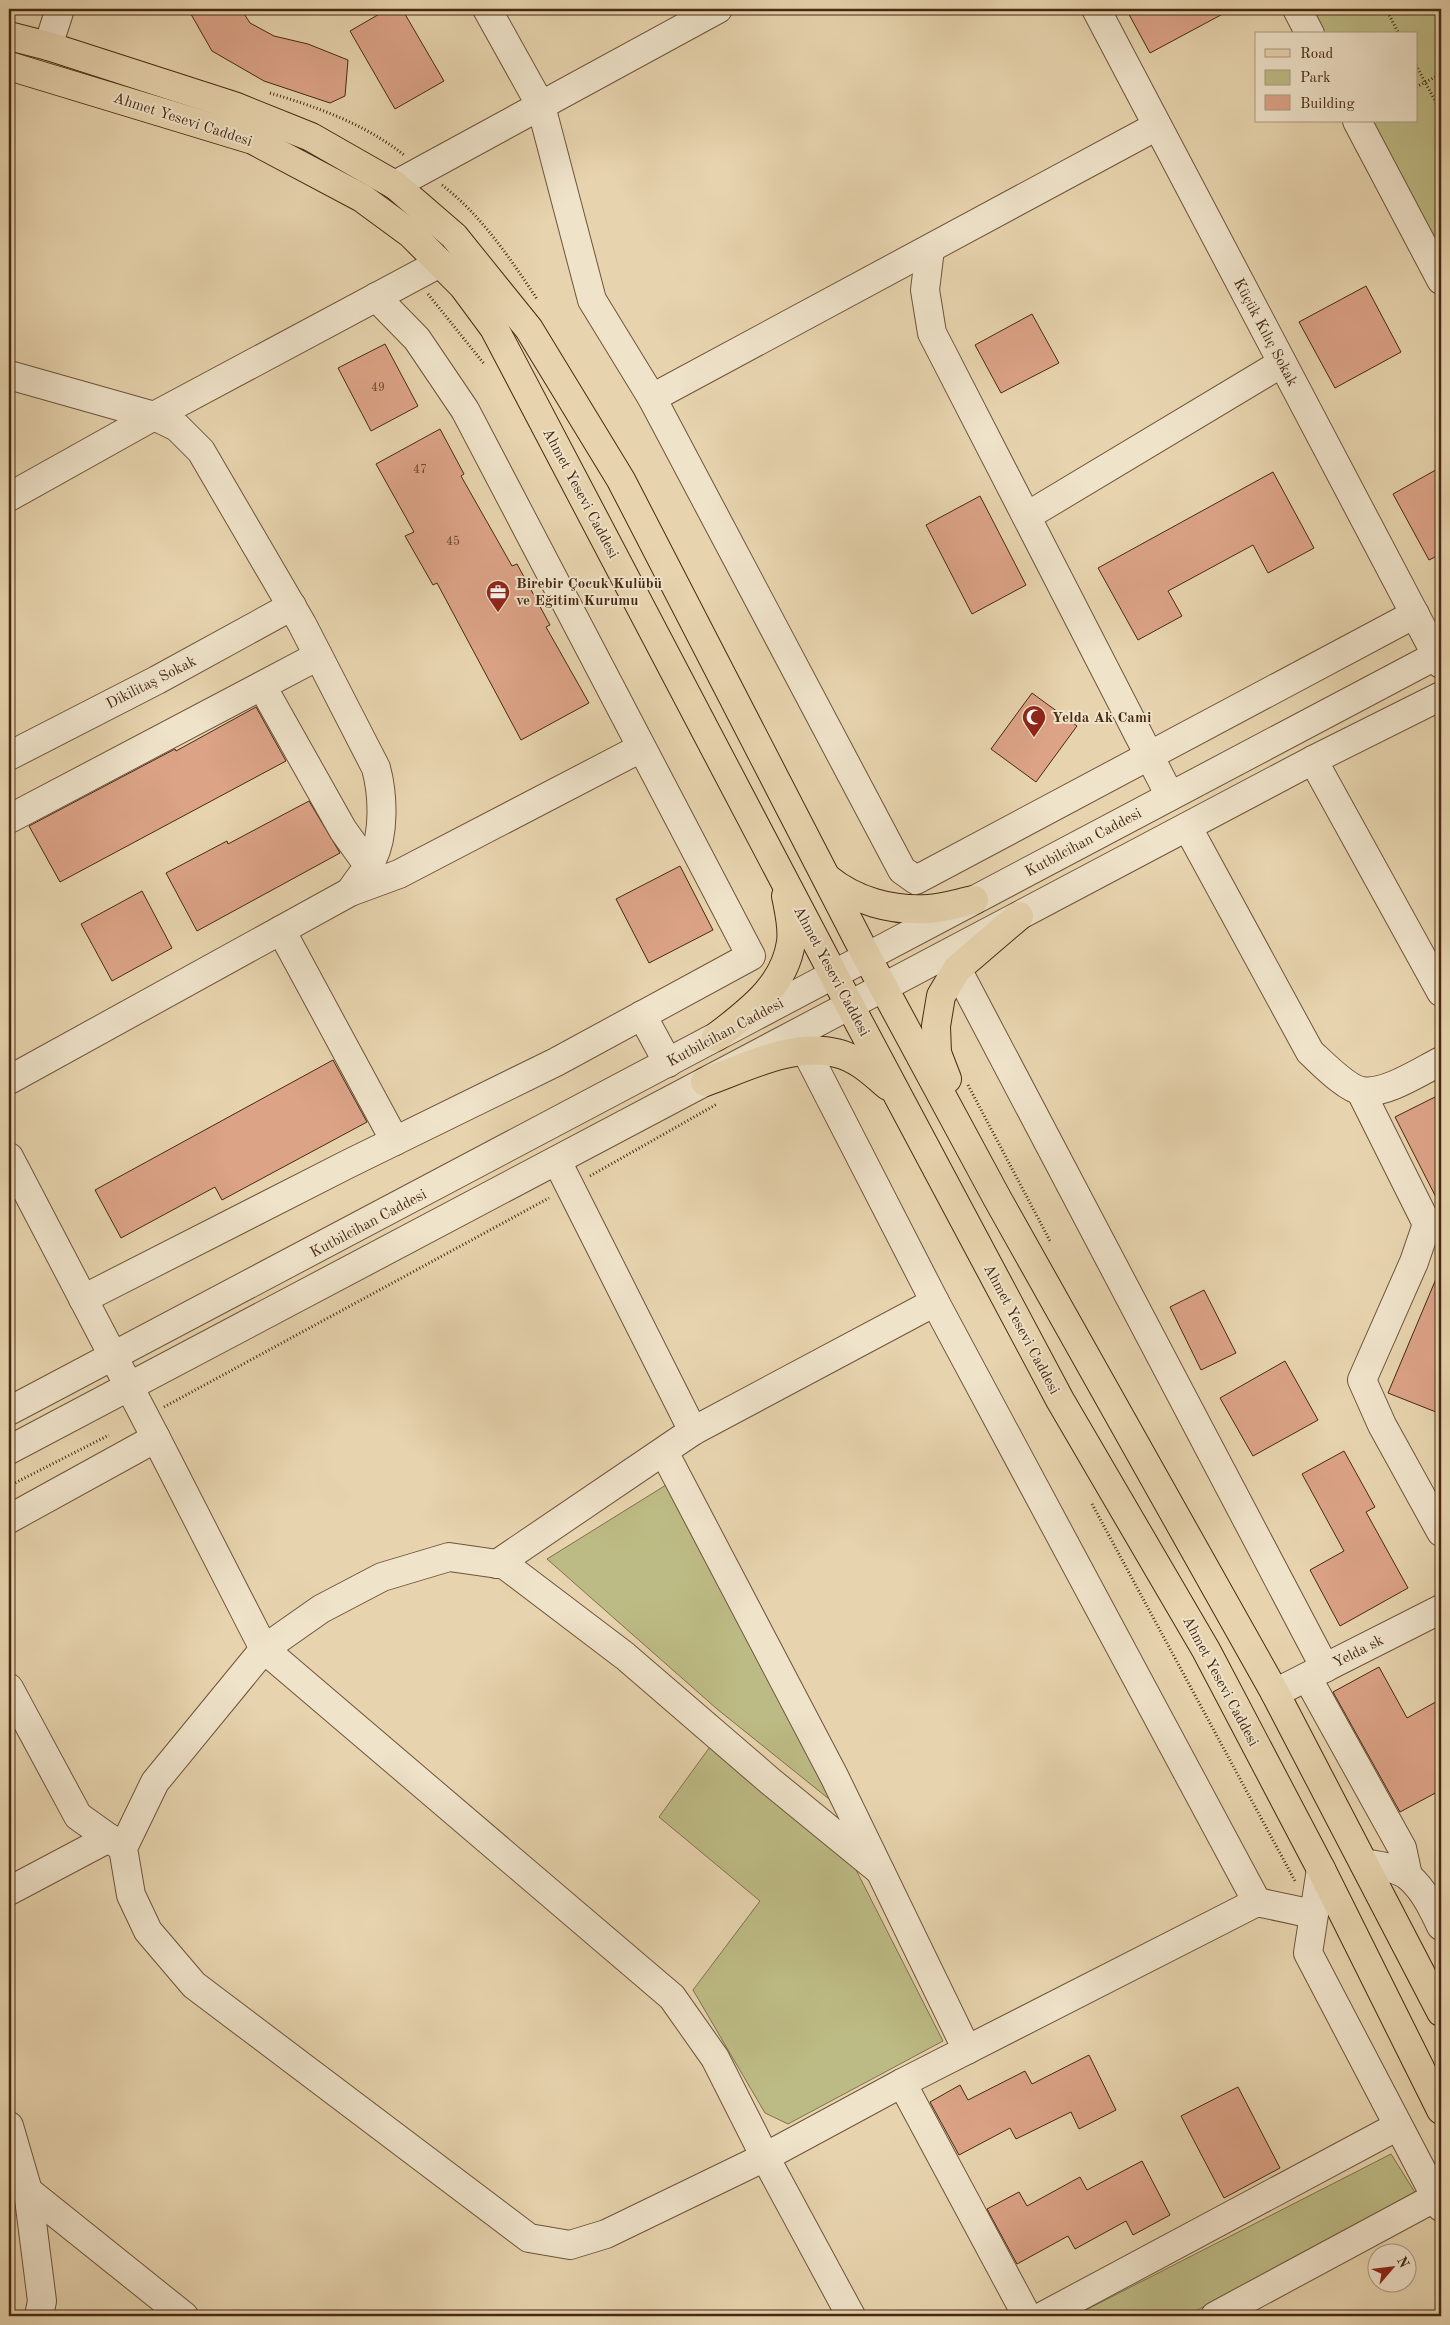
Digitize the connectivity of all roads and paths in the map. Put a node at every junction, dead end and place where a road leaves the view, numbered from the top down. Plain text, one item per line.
1 (60, 9) edge
2 (487, 9) edge
3 (718, 9) edge
4 (1096, 9) edge
5 (1297, 9) edge
6 (1386, 9) edge
7 (1309, 32) edge
8 (1398, 32) edge
9 (9, 36) edge
10 (48, 46) junction
11 (9, 66) edge
12 (1418, 70) edge
13 (1441, 74) edge
14 (1425, 82) junction
15 (1418, 86) edge
16 (540, 106) junction
17 (1441, 112) edge
18 (1358, 122) edge
19 (1158, 126) junction
20 (395, 185) junction
21 (930, 248) junction
22 (440, 263) junction
23 (1441, 280) edge
24 (376, 297) junction
25 (1282, 363) junction
26 (9, 375) edge
27 (652, 398) junction
28 (154, 416) junction
29 (9, 497) edge
30 (1026, 516) junction
31 (292, 606) junction
32 (1415, 614) junction
33 (318, 656) junction
34 (1440, 657) edge
35 (262, 686) junction
36 (1441, 696) edge
37 (642, 748) junction
38 (9, 756) edge
39 (1149, 756) junction
40 (1313, 760) junction
41 (1170, 796) junction
42 (9, 819) edge
43 (1188, 828) junction
44 (368, 865) junction
45 (782, 875) junction
46 (824, 876) junction
47 (350, 892) junction
48 (974, 900) junction
49 (1019, 916) junction
50 (281, 930) junction
51 (867, 957) junction
52 (957, 968) junction
53 (834, 975) junction
54 (884, 987) junction
55 (1441, 992) edge
56 (850, 1006) junction
57 (642, 1015) junction
58 (716, 1037) junction
59 (806, 1051) junction
60 (1441, 1061) edge
61 (668, 1063) junction
62 (9, 1080) edge
63 (714, 1092) junction
64 (1361, 1092) junction
65 (896, 1093) junction
66 (395, 1141) junction
67 (9, 1157) edge
68 (557, 1161) junction
69 (570, 1186) junction
70 (997, 1198) junction
71 (83, 1299) junction
72 (935, 1302) junction
73 (114, 1358) junction
74 (129, 1387) junction
75 (9, 1412) edge
76 (151, 1427) junction
77 (693, 1431) junction
78 (111, 1434) dead end
79 (9, 1450) edge
80 (664, 1452) junction
81 (9, 1486) edge
82 (1091, 1503) dead end
83 (9, 1519) edge
84 (1441, 1532) edge
85 (497, 1564) junction
86 (1441, 1609) edge
87 (264, 1649) junction
88 (1316, 1672) junction
89 (9, 1688) edge
90 (1275, 1693) junction
91 (116, 1843) junction
92 (1364, 1863) junction
93 (1321, 1869) junction
94 (880, 1870) junction
95 (1408, 1876) junction
96 (9, 1891) edge
97 (1257, 1902) junction
98 (1313, 1914) junction
99 (1441, 1926) edge
100 (1441, 2012) edge
101 (967, 2050) junction
102 (902, 2083) junction
103 (1441, 2110) edge
104 (9, 2126) edge
105 (1398, 2126) junction
106 (765, 2156) junction
107 (28, 2191) junction
108 (1439, 2202) edge
109 (39, 2316) edge
110 (184, 2316) edge
111 (851, 2316) edge
112 (1027, 2316) edge
113 (1043, 2316) edge
114 (1215, 2316) edge

1 - 10 street
2 - 16 street
3 - 16 street
4 - 19 street, Küçük Kılıç Sokak
5 - 7 street
6 - 8 path
9 - 10 main road, Ahmet Yesevi Caddesi
10 - 20 main road, Ahmet Yesevi Caddesi
11 - 22 main road, Ahmet Yesevi Caddesi
12 - 14 path
13 - 14 path
14 - 15 path
14 - 17 path
16 - 20 street
16 - 27 street
18 - 23 street
19 - 21 street
19 - 25 street, Küçük Kılıç Sokak
20 - 46 main road, Ahmet Yesevi Caddesi
21 - 27 street
21 - 30 street
22 - 24 street
22 - 45 main road, Ahmet Yesevi Caddesi
24 - 28 street
24 - 37 street
25 - 30 street
25 - 32 street, Küçük Kılıç Sokak
26 - 28 street
27 - 39 street
28 - 29 street
28 - 31 street
30 - 39 street
31 - 33 street
31 - 38 street, Dikilitaş Sokak
32 - 34 street, Küçük Kılıç Sokak
32 - 39 street
33 - 35 street
33 - 44 street
34 - 41 street, Kutbilcihan Caddesi
35 - 42 street
35 - 44 street
36 - 40 street
37 - 47 street
37 - 57 street
39 - 41 street
40 - 43 street
40 - 55 street
41 - 48 street, Kutbilcihan Caddesi
43 - 49 street
43 - 64 street
44 - 47 street
45 - 53 main road, Ahmet Yesevi Caddesi
45 - 58 main road
46 - 48 main road
46 - 51 main road, Ahmet Yesevi Caddesi
47 - 50 street
48 - 51 street, Kutbilcihan Caddesi
49 - 52 main road
49 - 54 street
50 - 62 street
50 - 66 street
51 - 53 street, Kutbilcihan Caddesi
51 - 54 main road, Ahmet Yesevi Caddesi
52 - 70 main road
52 - 88 street
53 - 56 main road, Ahmet Yesevi Caddesi
53 - 58 street, Kutbilcihan Caddesi
54 - 56 street
54 - 70 main road, Ahmet Yesevi Caddesi
56 - 63 street
56 - 65 main road, Ahmet Yesevi Caddesi
57 - 61 street
57 - 66 street
58 - 61 street, Kutbilcihan Caddesi
59 - 63 main road
59 - 65 main road
59 - 72 street
60 - 64 street
61 - 73 street, Kutbilcihan Caddesi
63 - 68 street
63 - 69 path
64 - 84 street
65 - 93 main road, Ahmet Yesevi Caddesi
66 - 71 street
67 - 71 street
68 - 69 street
68 - 74 street
69 - 76 path
69 - 77 street
70 - 90 main road, Ahmet Yesevi Caddesi
71 - 73 street
72 - 77 street
72 - 97 street
73 - 74 street
73 - 75 street, Kutbilcihan Caddesi
74 - 76 street
74 - 79 street
76 - 83 street
76 - 87 street
77 - 80 street
78 - 81 path
80 - 85 street
80 - 94 street
82 - 98 path
85 - 87 street
85 - 94 street
86 - 88 street, Yelda sk
87 - 91 street
87 - 106 street
88 - 90 street, Yelda sk
88 - 95 street
89 - 91 street
90 - 92 main road, Ahmet Yesevi Caddesi
91 - 96 street
91 - 106 street
92 - 95 street
92 - 100 main road, Ahmet Yesevi Caddesi
93 - 98 street
93 - 103 main road, Ahmet Yesevi Caddesi
94 - 101 street
95 - 99 street
97 - 98 street
97 - 101 street
98 - 105 street
101 - 102 street
102 - 106 street
102 - 112 street
104 - 107 street
105 - 108 street
105 - 113 street
106 - 111 street
107 - 109 street
107 - 110 street
108 - 114 street

